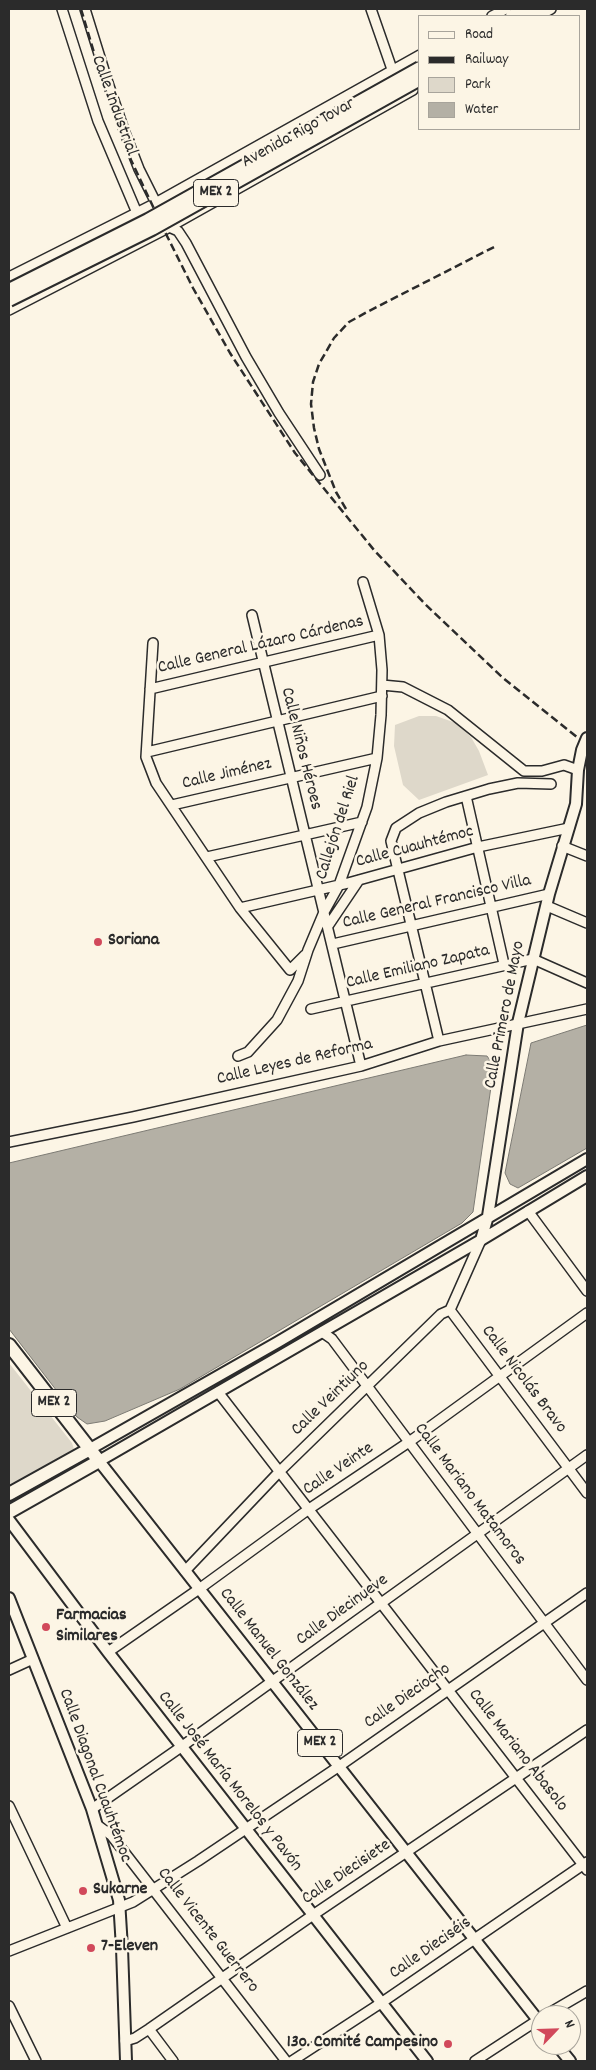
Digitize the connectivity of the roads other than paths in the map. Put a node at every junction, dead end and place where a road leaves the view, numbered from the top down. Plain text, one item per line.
1 (62, 9) edge
2 (85, 9) edge
3 (371, 9) edge
4 (506, 9) edge
5 (525, 9) edge
6 (540, 9) edge
7 (551, 9) edge
8 (494, 15) edge
9 (514, 15) edge
10 (529, 15) edge
11 (540, 15) edge
12 (418, 56) edge
13 (408, 62) junction
14 (418, 69) edge
15 (392, 70) junction
16 (418, 79) edge
17 (418, 85) edge
18 (418, 86) edge
19 (402, 96) junction
20 (184, 186) junction
21 (156, 203) junction
22 (198, 210) junction
23 (137, 213) junction
24 (109, 227) junction
25 (169, 227) junction
26 (112, 258) junction
27 (9, 277) edge
28 (9, 290) edge
29 (9, 300) edge
30 (9, 310) edge
31 (320, 475) dead end
32 (363, 582) dead end
33 (252, 615) dead end
34 (379, 635) junction
35 (153, 643) dead end
36 (263, 662) junction
37 (382, 685) junction
38 (150, 689) junction
39 (382, 696) junction
40 (276, 720) junction
41 (587, 738) edge
42 (146, 752) junction
43 (377, 758) junction
44 (524, 771) junction
45 (583, 773) edge
46 (290, 778) junction
47 (518, 783) junction
48 (551, 784) dead end
49 (587, 788) edge
50 (467, 799) junction
51 (577, 799) junction
52 (172, 805) junction
53 (362, 822) junction
54 (569, 828) junction
55 (304, 835) junction
56 (562, 846) junction
57 (478, 847) junction
58 (587, 856) edge
59 (206, 857) junction
60 (398, 868) junction
61 (359, 880) junction
62 (338, 885) junction
63 (317, 890) junction
64 (549, 894) junction
65 (547, 906) junction
66 (492, 907) junction
67 (240, 908) junction
68 (324, 912) junction
69 (587, 923) edge
70 (328, 926) junction
71 (412, 926) junction
72 (333, 944) junction
73 (306, 954) junction
74 (533, 959) junction
75 (504, 964) junction
76 (587, 982) edge
77 (425, 983) junction
78 (346, 1002) junction
79 (587, 1008) edge
80 (311, 1009) dead end
81 (518, 1023) junction
82 (439, 1042) junction
83 (238, 1056) dead end
84 (361, 1066) junction
85 (9, 1142) edge
86 (587, 1159) edge
87 (587, 1176) edge
88 (491, 1194) junction
89 (510, 1204) junction
90 (528, 1211) junction
91 (488, 1216) junction
92 (481, 1240) junction
93 (587, 1291) edge
94 (450, 1310) junction
95 (587, 1313) edge
96 (322, 1332) junction
97 (9, 1345) edge
98 (499, 1375) junction
99 (367, 1387) junction
100 (218, 1392) junction
101 (408, 1442) junction
102 (90, 1449) junction
103 (587, 1455) edge
104 (99, 1462) junction
105 (569, 1469) junction
106 (280, 1472) junction
107 (587, 1493) edge
108 (9, 1494) edge
109 (309, 1509) junction
110 (9, 1512) edge
111 (9, 1520) edge
112 (477, 1534) junction
113 (185, 1571) junction
114 (199, 1589) junction
115 (587, 1593) edge
116 (9, 1598) edge
117 (382, 1603) junction
118 (544, 1623) junction
119 (108, 1652) junction
120 (33, 1659) junction
121 (9, 1670) edge
122 (587, 1680) edge
123 (272, 1682) junction
124 (448, 1689) junction
125 (587, 1730) edge
126 (181, 1747) junction
127 (338, 1767) junction
128 (517, 1777) junction
129 (9, 1806) edge
130 (92, 1809) junction
131 (97, 1826) junction
132 (245, 1829) junction
133 (406, 1852) junction
134 (586, 1865) edge
135 (154, 1888) junction
136 (120, 1907) junction
137 (313, 1915) junction
138 (67, 1928) junction
139 (474, 1939) junction
140 (9, 1951) edge
141 (223, 1979) junction
142 (587, 1991) edge
143 (381, 2003) junction
144 (564, 2005) edge
145 (9, 2006) edge
146 (531, 2006) edge
147 (531, 2026) edge
148 (149, 2029) junction
149 (125, 2041) junction
150 (36, 2061) edge
151 (126, 2061) edge
152 (173, 2061) edge
153 (286, 2061) edge
154 (292, 2061) edge
155 (427, 2061) edge
156 (475, 2061) edge

1 - 23 street, Calle Industrial
2 - 21 street
3 - 15 street
4 - 8 street
5 - 9 highway
6 - 10 highway
7 - 11 street
12 - 13 street, Avenida Rigo Tovar
13 - 15 street, Avenida Rigo Tovar
13 - 17 street
14 - 28 highway, Avenida Rigo Tovar / MEX 2, bridge
15 - 19 street
15 - 20 street, Avenida Rigo Tovar
16 - 29 highway, Avenida Rigo Tovar / MEX 2, bridge
18 - 19 street, Avenida Rigo Tovar
19 - 22 street, Avenida Rigo Tovar
20 - 21 street, Avenida Rigo Tovar
20 - 22 street
21 - 23 street, Avenida Rigo Tovar
21 - 25 street
22 - 25 street, Avenida Rigo Tovar
23 - 24 street, Avenida Rigo Tovar
24 - 26 street
24 - 27 street, Avenida Rigo Tovar
25 - 26 street, Avenida Rigo Tovar
25 - 31 street
26 - 30 street, Avenida Rigo Tovar
32 - 34 street, Callejón del Riel
33 - 36 street, Calle Niños Héroes
34 - 36 street, Calle General Lázaro Cárdenas
34 - 37 street, Callejón del Riel
35 - 38 street
36 - 38 street, Calle General Lázaro Cárdenas
36 - 40 street, Calle Niños Héroes
37 - 39 street, Callejón del Riel
37 - 44 street
38 - 42 street
39 - 40 street
39 - 43 street, Callejón del Riel
40 - 42 street
40 - 46 street, Calle Niños Héroes
41 - 45 main road, Calle Primero de Mayo
42 - 52 street
43 - 46 street, Calle Jiménez
43 - 53 street, Callejón del Riel
44 - 45 street
44 - 47 street
45 - 51 main road, Calle Primero de Mayo
46 - 52 street, Calle Jiménez
46 - 55 street, Calle Niños Héroes
47 - 48 street
47 - 50 street
49 - 51 main road, Calle Primero de Mayo
50 - 57 street
50 - 60 street
51 - 54 main road, Calle Primero de Mayo
52 - 59 street
53 - 55 street
53 - 62 street, Callejón del Riel
54 - 56 main road, Calle Primero de Mayo
54 - 57 street, Calle Cuauhtémoc
55 - 59 street
55 - 63 street, Calle Niños Héroes
56 - 58 street
56 - 64 main road, Calle Primero de Mayo
57 - 60 street, Calle Cuauhtémoc
57 - 66 street
59 - 67 street
60 - 61 street, Calle Cuauhtémoc
60 - 71 street
61 - 62 street, Calle Cuauhtémoc
61 - 70 street
62 - 63 street, Calle Cuauhtémoc
62 - 68 street, Callejón del Riel
63 - 67 street, Calle Cuauhtémoc
63 - 68 street, Calle Niños Héroes
64 - 65 main road, Calle Primero de Mayo
64 - 66 street, Calle General Francisco Villa
65 - 69 street, Calle General Francisco Villa
65 - 74 main road, Calle Primero de Mayo
66 - 71 street, Calle General Francisco Villa
66 - 75 street
67 - 73 street
68 - 70 street, Calle Niños Héroes
68 - 73 street, Callejón del Riel
70 - 72 street, Calle Niños Héroes
71 - 72 street, Calle General Francisco Villa
71 - 77 street
72 - 78 street, Calle Niños Héroes
73 - 83 street, Callejón del Riel
74 - 75 street, Calle Emiliano Zapata
74 - 76 street
74 - 81 main road, Calle Primero de Mayo
75 - 77 street, Calle Emiliano Zapata
77 - 78 street, Calle Emiliano Zapata
77 - 82 street
78 - 80 street, Calle Emiliano Zapata
78 - 84 street, Calle Niños Héroes
79 - 81 street, Calle Leyes de Reforma
81 - 82 street, Calle Leyes de Reforma
81 - 88 main road, Calle Primero de Mayo
82 - 84 street, Calle Leyes de Reforma
84 - 85 street, Calle Leyes de Reforma
86 - 89 main road
87 - 90 main road
88 - 89 main road
88 - 91 main road, Calle Primero de Mayo
89 - 91 main road
90 - 92 main road
90 - 93 street
91 - 92 main road, Calle Primero de Mayo
91 - 102 main road
92 - 94 street, Calle Veintiuno
92 - 96 main road
94 - 98 street, Calle Nicolás Bravo
94 - 99 street, Calle Veintiuno
95 - 98 street, Calle Veinte
96 - 99 street, Calle Mariano Matamoros
96 - 100 main road
97 - 102 highway, MEX 2
98 - 101 street, Calle Veinte
98 - 105 street, Calle Nicolás Bravo
99 - 101 street, Calle Mariano Matamoros
99 - 106 street, Calle Veintiuno
100 - 104 main road
100 - 106 street, Calle Mariano Abasolo
101 - 109 street, Calle Veinte
101 - 112 street, Calle Mariano Matamoros
102 - 104 highway, MEX 2
102 - 108 highway
103 - 105 street, Calle Diecinueve
104 - 110 highway
104 - 113 main road, Calle Manuel González / MEX 2
105 - 107 street, Calle Nicolás Bravo
105 - 112 street, Calle Diecinueve
106 - 109 street, Calle Mariano Abasolo
106 - 113 street, Calle Veintiuno
109 - 114 street, Calle Veinte
109 - 117 street, Calle Mariano Abasolo
111 - 119 main road, Calle José María Morelos y Pavón
112 - 117 street, Calle Diecinueve
112 - 118 street, Calle Mariano Matamoros
113 - 114 main road, Calle Manuel González / MEX 2
114 - 119 street, Calle Veinte
114 - 123 main road, Calle Manuel González / MEX 2
115 - 118 street, Calle Dieciocho
116 - 120 main road, Calle Diagonal Cuauhtémoc
117 - 123 street, Calle Diecinueve
117 - 124 street, Calle Mariano Abasolo
118 - 122 street, Calle Mariano Matamoros
118 - 124 street, Calle Dieciocho
119 - 126 main road, Calle José María Morelos y Pavón
120 - 121 street
120 - 130 main road, Calle Diagonal Cuauhtémoc
123 - 126 street, Calle Diecinueve
123 - 127 main road, Calle Manuel González / MEX 2
124 - 127 street, Calle Dieciocho
124 - 128 street, Calle Mariano Abasolo
125 - 128 street, Calle Diecisiete
126 - 130 street, Calle Diecinueve
126 - 132 main road, Calle José María Morelos y Pavón
127 - 132 street, Calle Dieciocho
127 - 133 main road, Calle Manuel González / MEX 2
128 - 133 street, Calle Diecisiete
128 - 134 street, Calle Mariano Abasolo
129 - 138 street
130 - 131 main road, Calle Diagonal Cuauhtémoc
131 - 135 street, Calle Vicente Guerrero
131 - 136 main road, Calle Diagonal Cuauhtémoc
132 - 135 street, Calle Dieciocho
132 - 137 main road, Calle José María Morelos y Pavón
133 - 137 street, Calle Diecisiete
133 - 139 main road, Calle Manuel González / MEX 2
134 - 139 street, Calle Dieciséis
135 - 136 street, Calle Dieciocho
135 - 141 street, Calle Vicente Guerrero
136 - 138 street, Calle Dieciocho
136 - 149 main road, Calle Diagonal Cuauhtémoc
137 - 141 street, Calle Diecisiete
137 - 143 main road, Calle José María Morelos y Pavón
138 - 140 street, Calle Dieciocho
139 - 143 street, Calle Dieciséis
139 - 146 main road, Calle Manuel González / MEX 2
141 - 148 street, Calle Diecisiete
141 - 153 street, Calle Vicente Guerrero
142 - 144 street
143 - 154 street, Calle Dieciséis
143 - 155 main road, Calle José María Morelos y Pavón
145 - 150 street
147 - 156 street
148 - 149 street, Calle Diecisiete
148 - 152 street
149 - 151 main road, Calle Diagonal Cuauhtémoc

